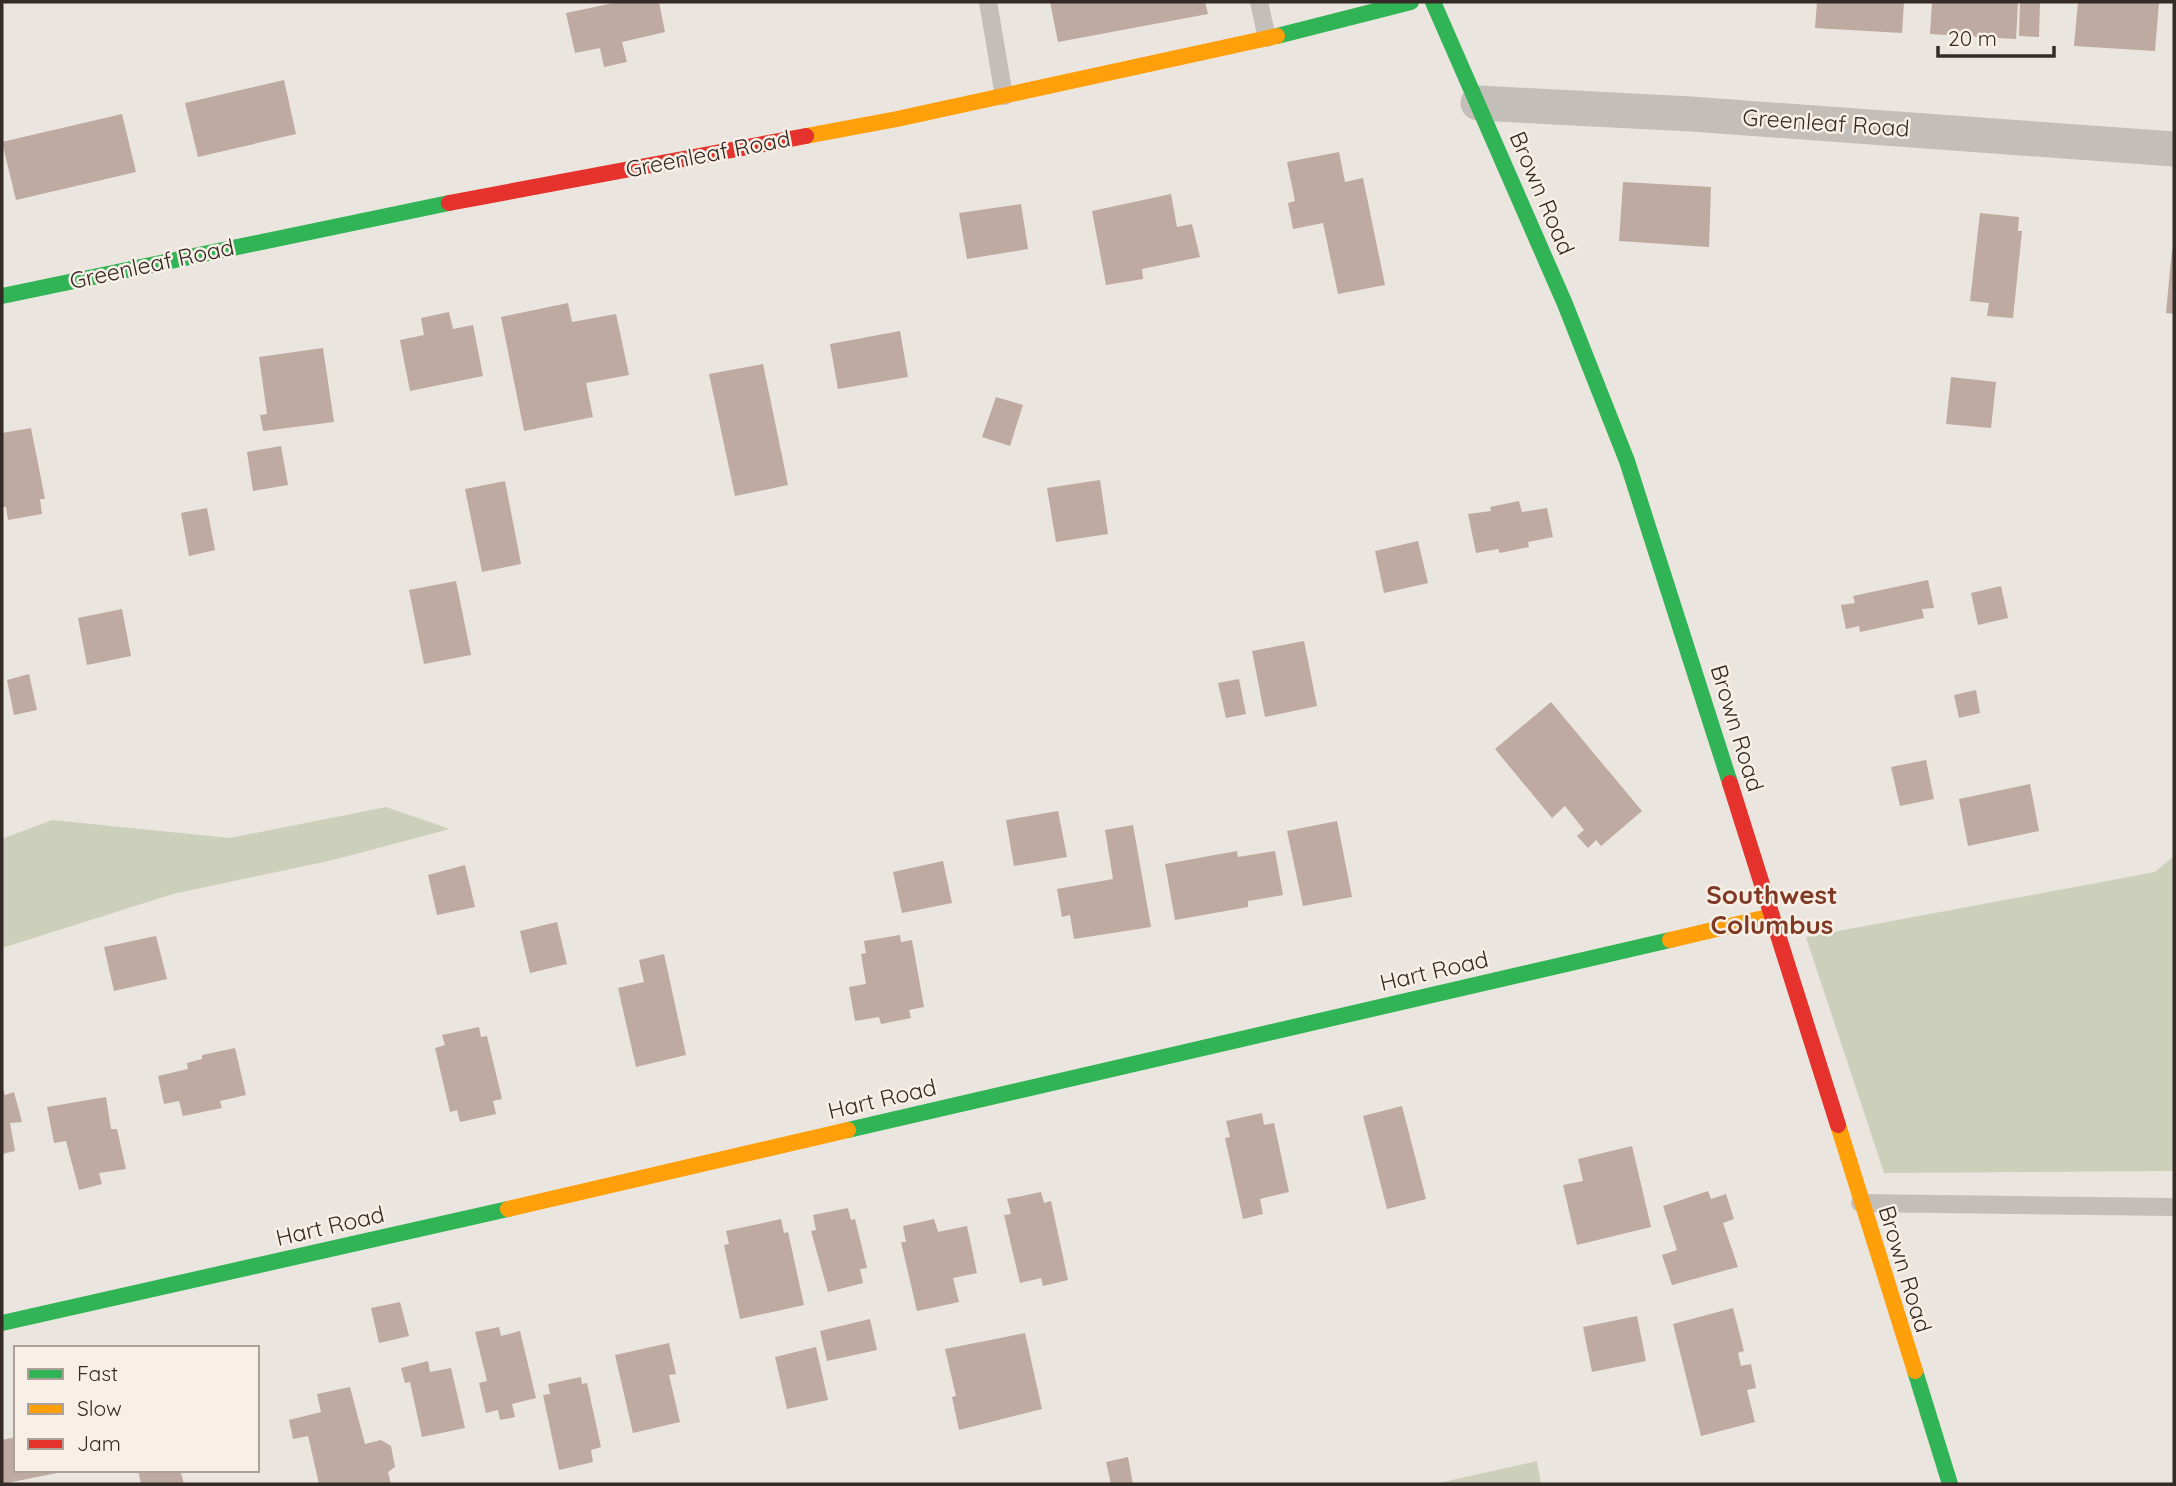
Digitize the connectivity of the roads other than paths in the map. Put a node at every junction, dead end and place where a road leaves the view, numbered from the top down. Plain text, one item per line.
1 (988, 2) edge
2 (1259, 2) edge
3 (1412, 2) edge
4 (1433, 2) edge
5 (1268, 38) junction
6 (1004, 96) junction
7 (1478, 103) junction
8 (2174, 149) edge
9 (2, 296) edge
10 (1772, 916) junction
11 (1860, 1203) junction
12 (2174, 1208) edge
13 (2, 1323) edge
14 (1950, 1484) edge

1 - 6 lane
2 - 5 lane
3 - 5 street, Greenleaf Road
4 - 7 street, Brown Road
5 - 6 street, Greenleaf Road
6 - 9 street, Greenleaf Road
7 - 8 street, Greenleaf Road
7 - 10 street, Brown Road
10 - 11 street, Brown Road
10 - 13 street, Hart Road
11 - 12 lane
11 - 14 street, Brown Road

